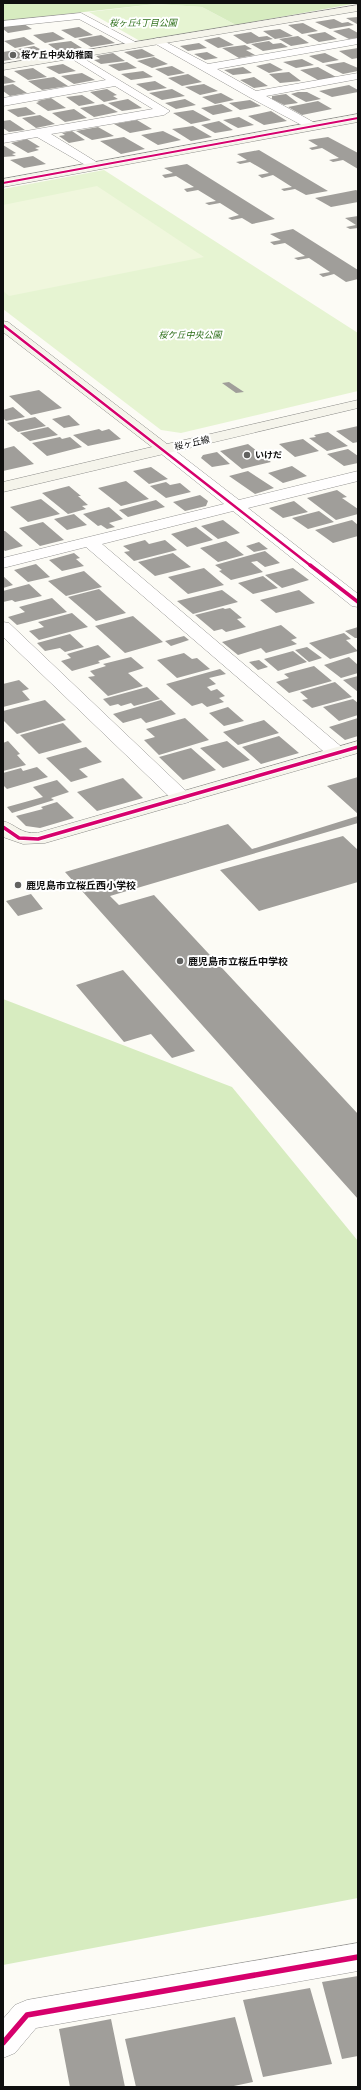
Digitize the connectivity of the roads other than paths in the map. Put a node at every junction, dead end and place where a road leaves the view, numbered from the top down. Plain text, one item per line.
1 (358, 8) edge
2 (34, 21) junction
3 (3, 24) edge
4 (24, 33) dead end
5 (158, 41) junction
6 (358, 41) edge
7 (135, 45) junction
8 (73, 55) junction
9 (3, 67) edge
10 (205, 68) junction
11 (358, 76) edge
12 (117, 82) junction
13 (253, 95) junction
14 (3, 102) edge
15 (358, 118) edge
16 (311, 126) junction
17 (40, 132) junction
18 (3, 139) edge
19 (94, 166) junction
20 (3, 183) edge
21 (3, 325) edge
22 (358, 404) edge
23 (164, 449) junction
24 (358, 476) edge
25 (3, 487) edge
26 (236, 506) junction
27 (90, 542) junction
28 (3, 563) edge
29 (358, 602) edge
30 (3, 627) edge
31 (358, 747) edge
32 (337, 753) junction
33 (182, 798) junction
34 (3, 827) edge
35 (358, 1957) edge
36 (3, 2043) edge

1 - 5 street
2 - 3 street
2 - 4 street
2 - 7 street
5 - 7 street
5 - 10 street
6 - 10 street
7 - 8 street
8 - 9 street
8 - 12 street
10 - 13 street
11 - 13 street
12 - 14 street
12 - 17 street
13 - 16 street
15 - 16 street
16 - 19 street
17 - 18 street
17 - 19 street
19 - 20 street
21 - 23 street
22 - 23 street, 桜ヶ丘線
23 - 25 street, 桜ヶ丘線
23 - 26 street
24 - 26 street
26 - 27 street
26 - 29 street
27 - 28 street
27 - 32 street
30 - 33 street
31 - 32 street
32 - 33 street
33 - 34 street
35 - 36 street

